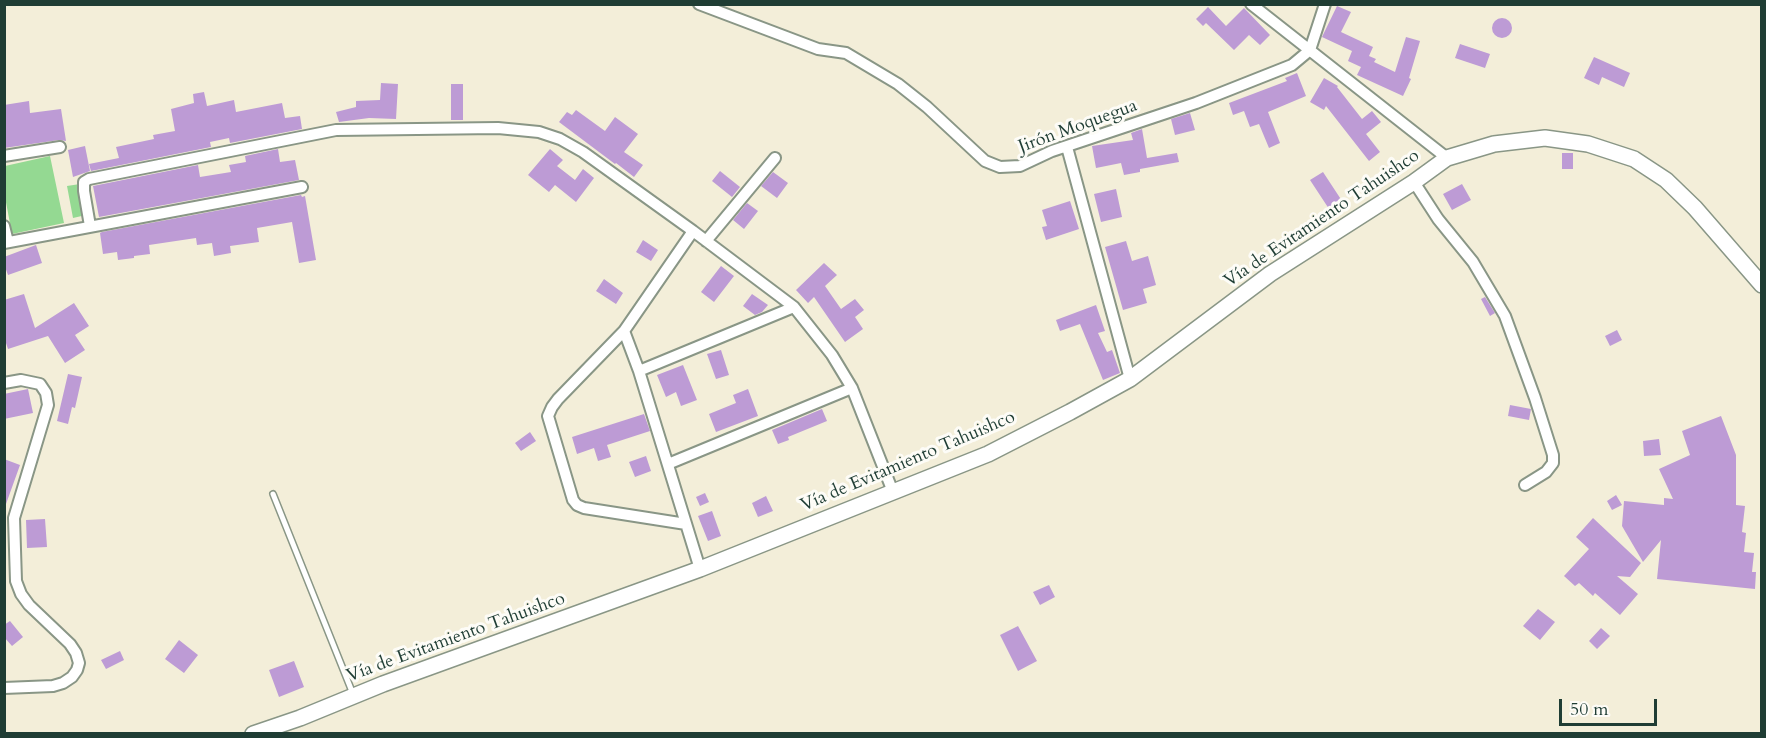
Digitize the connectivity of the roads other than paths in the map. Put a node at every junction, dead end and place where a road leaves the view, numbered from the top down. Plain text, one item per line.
1 (699, 4) edge
2 (1251, 4) edge
3 (1325, 4) edge
4 (1310, 50) junction
5 (60, 147) dead end
6 (1067, 147) junction
7 (4, 156) edge
8 (775, 158) dead end
9 (1447, 158) junction
10 (1414, 182) junction
11 (302, 187) dead end
12 (4, 226) edge
13 (90, 226) junction
14 (693, 231) junction
15 (706, 241) junction
16 (6, 242) edge
17 (1761, 285) edge
18 (794, 307) junction
19 (624, 332) junction
20 (639, 371) junction
21 (1130, 379) junction
22 (4, 383) edge
23 (852, 388) junction
24 (668, 464) junction
25 (1525, 485) dead end
26 (893, 492) junction
27 (273, 494) dead end
28 (687, 524) junction
29 (700, 569) junction
30 (4, 688) edge
31 (354, 696) junction
32 (253, 734) edge

1 - 6 street, Jirón Moquegua
2 - 4 street
3 - 4 street
4 - 6 street, Jirón Moquegua
4 - 9 street
5 - 7 street
6 - 21 street
8 - 15 street
9 - 10 main road, Vía de Evitamiento Tahuishco
9 - 17 main road, Vía de Evitamiento Tahuishco
10 - 21 main road, Vía de Evitamiento Tahuishco
10 - 25 street
11 - 13 street
12 - 16 street
13 - 14 street
13 - 16 street
14 - 15 street
14 - 19 street
15 - 18 street
18 - 20 street
18 - 23 street
19 - 20 street
19 - 28 street
20 - 24 street
21 - 26 main road, Vía de Evitamiento Tahuishco
22 - 30 street
23 - 24 street
23 - 26 street
24 - 28 street
26 - 29 main road, Vía de Evitamiento Tahuishco
27 - 31 lane
28 - 29 street
29 - 31 main road, Vía de Evitamiento Tahuishco
31 - 32 main road, Vía de Evitamiento Tahuishco

